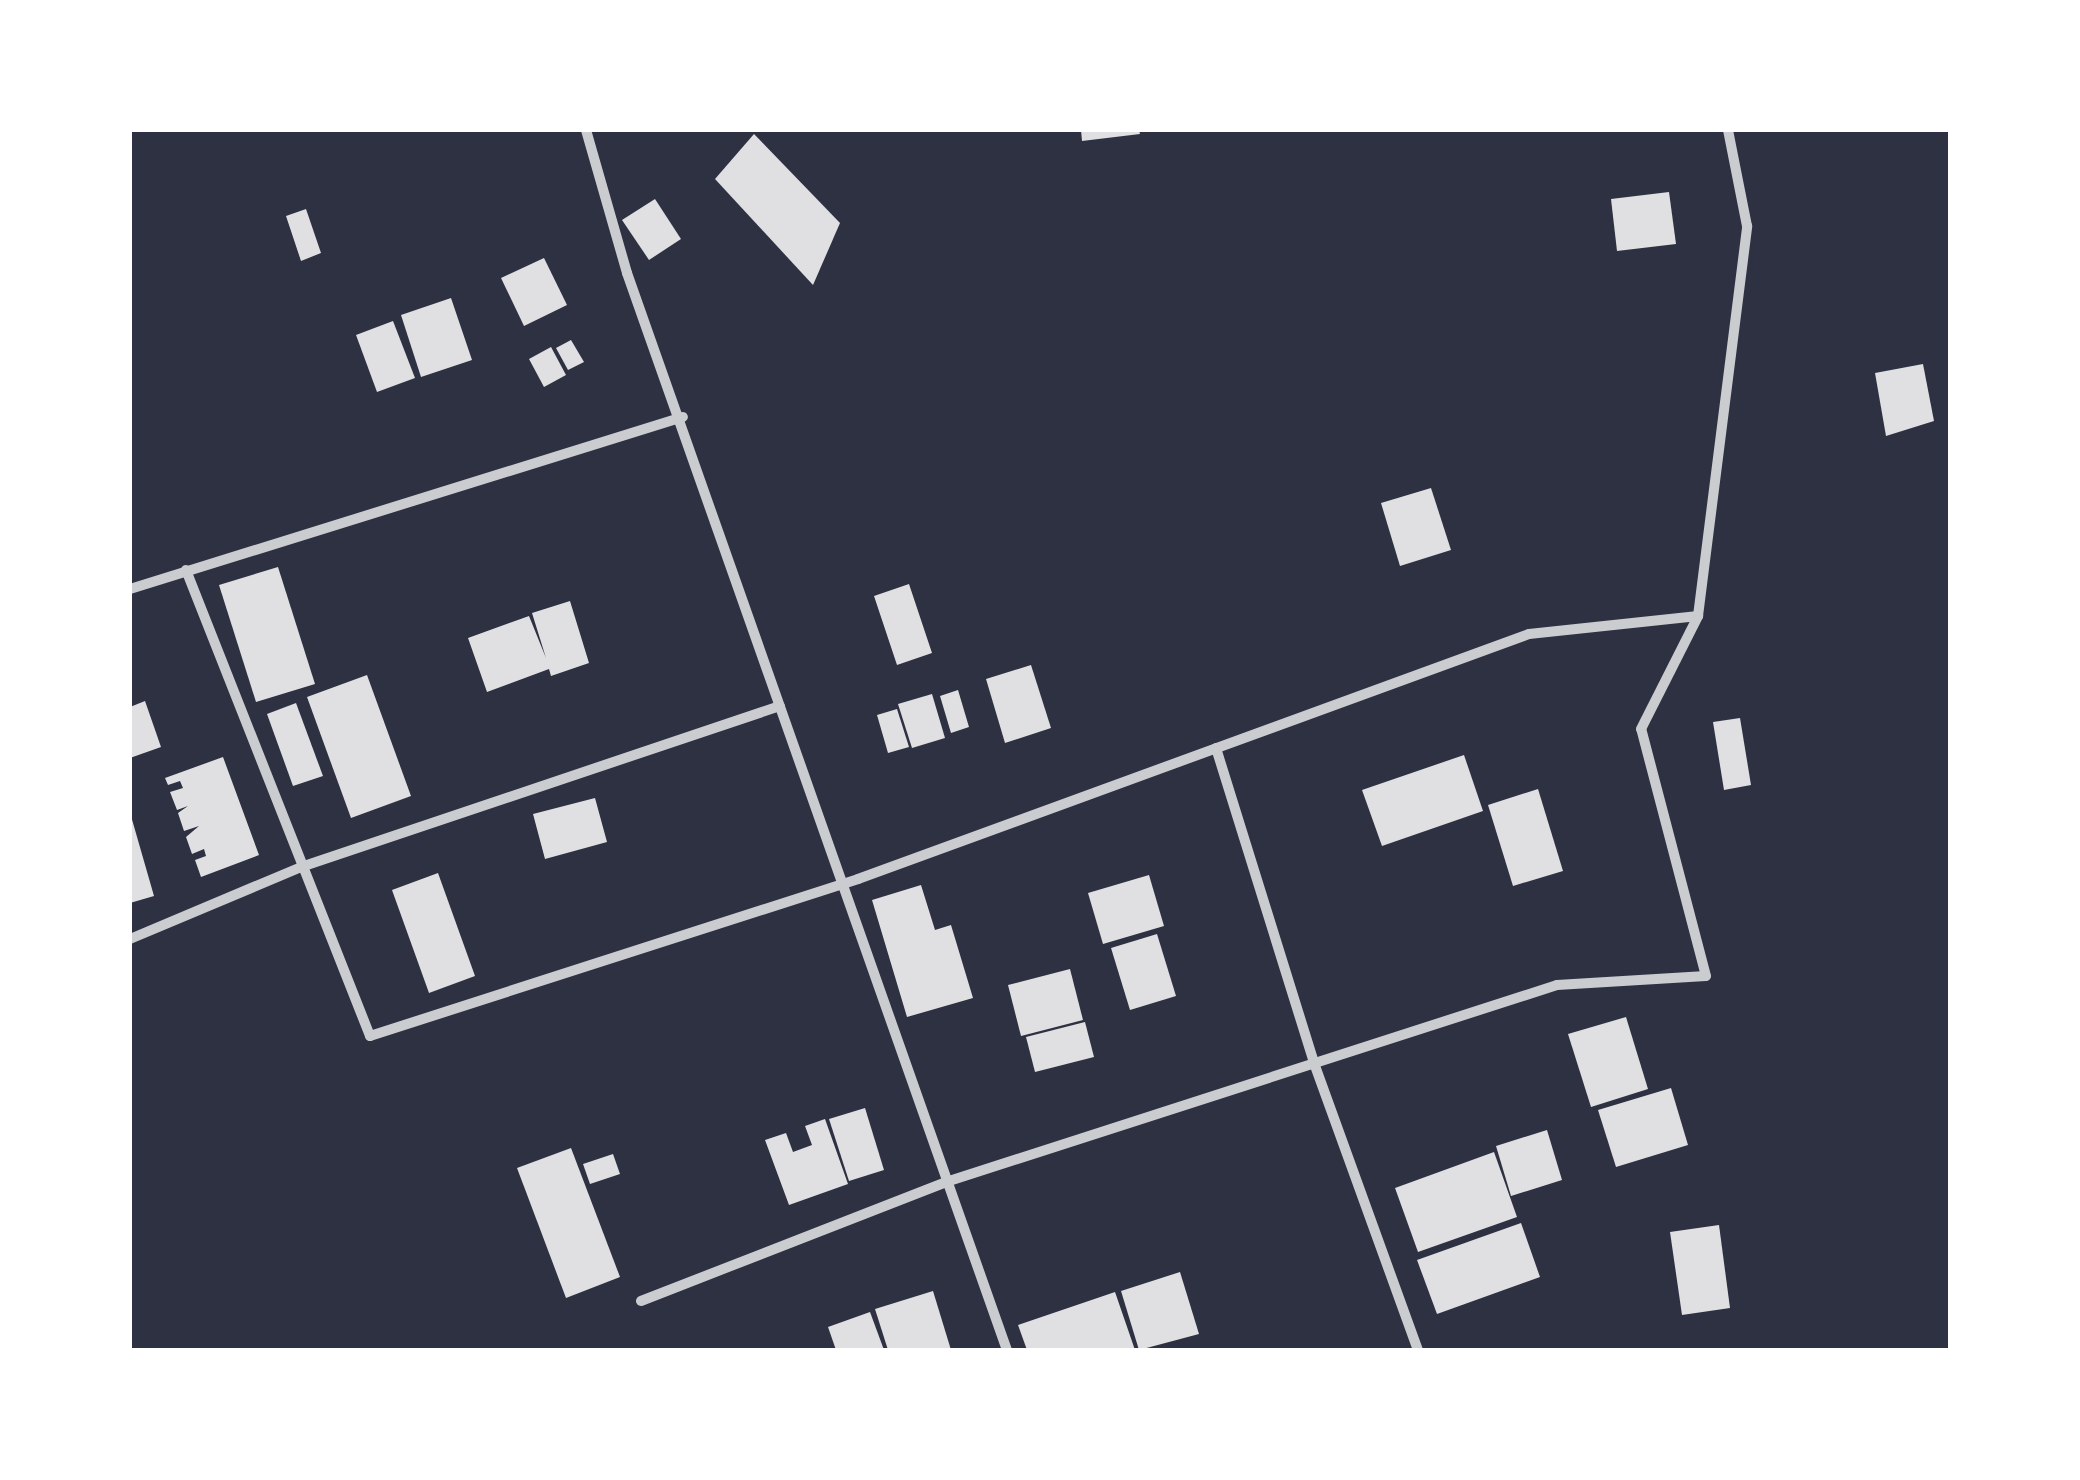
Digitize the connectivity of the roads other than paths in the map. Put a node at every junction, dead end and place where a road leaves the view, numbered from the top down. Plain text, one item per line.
1 (586, 130) edge
2 (1728, 130) edge
3 (683, 417) junction
4 (186, 570) junction
5 (130, 588) edge
6 (1698, 616) junction
7 (780, 706) junction
8 (1216, 748) junction
9 (304, 866) junction
10 (840, 884) junction
11 (130, 939) edge
12 (1314, 1064) junction
13 (946, 1182) junction
14 (641, 1301) dead end
15 (1006, 1350) edge
16 (1418, 1350) edge

1 - 3 street
2 - 6 street
3 - 4 street
3 - 7 street
4 - 5 street
4 - 9 street
6 - 8 street
6 - 12 street
7 - 9 street
7 - 10 street
8 - 10 street
8 - 12 street
9 - 10 street
9 - 11 street
10 - 13 street
12 - 13 street
12 - 16 street
13 - 14 street
13 - 15 street

